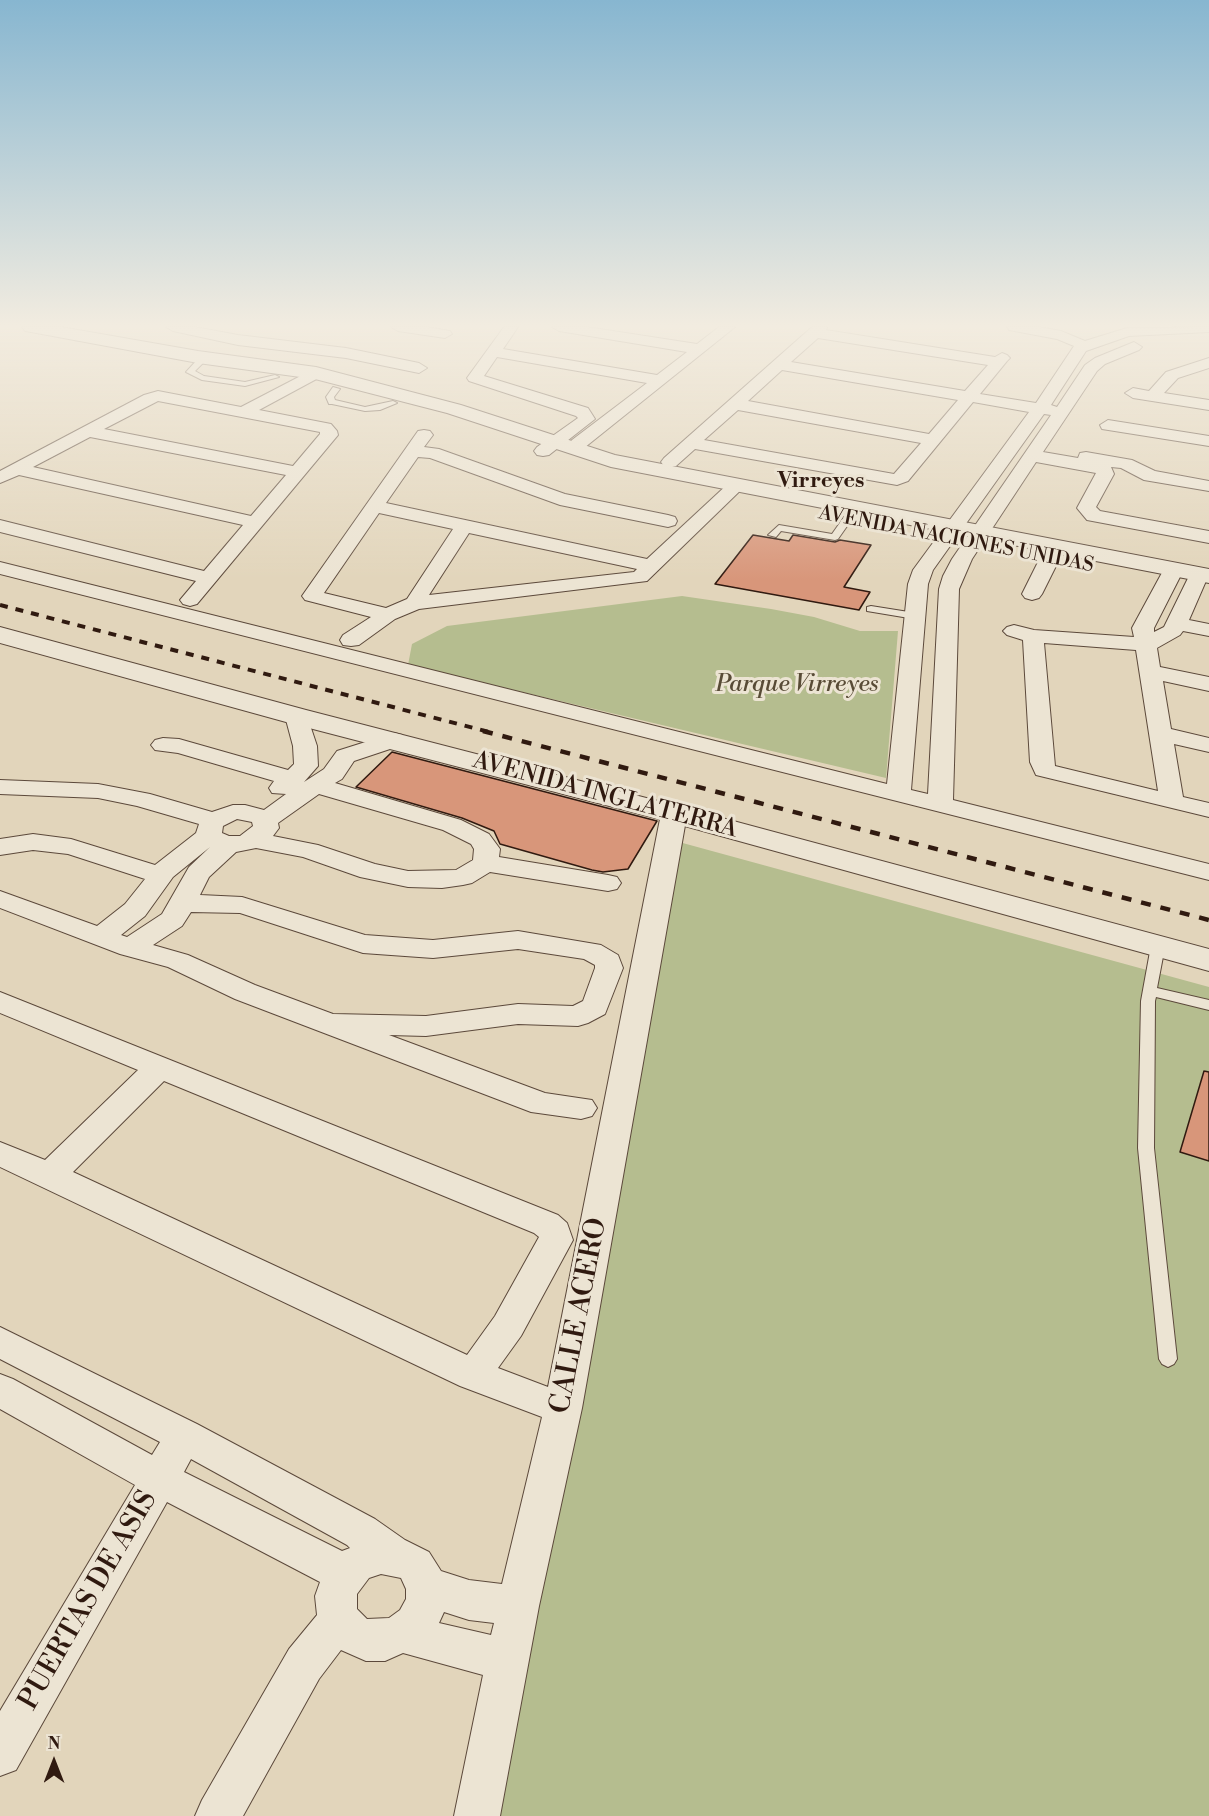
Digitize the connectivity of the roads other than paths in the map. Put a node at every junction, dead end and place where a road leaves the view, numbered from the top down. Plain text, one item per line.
1 (124, 412) edge
2 (247, 412) edge
3 (444, 412) edge
4 (576, 412) edge
5 (614, 412) edge
6 (726, 412) edge
7 (778, 412) edge
8 (957, 412) edge
9 (1039, 412) edge
10 (1062, 412) edge
11 (253, 413) joint
12 (1107, 425) dead end
13 (1131, 429) junction
14 (87, 431) junction
15 (424, 435) dead end
16 (934, 440) junction
17 (1209, 441) edge
18 (691, 443) junction
19 (558, 450) junction
20 (413, 451) junction
21 (1034, 452) junction
22 (1112, 461) junction
23 (670, 462) dead end
24 (17, 469) junction
25 (297, 472) junction
26 (0, 478) edge
27 (1209, 486) edge
28 (709, 493) junction
29 (376, 507) junction
30 (848, 519) junction
31 (668, 521) junction
32 (254, 522) junction
33 (0, 526) edge
34 (464, 526) junction
35 (949, 532) junction
36 (773, 535) dead end
37 (1209, 537) edge
38 (976, 538) junction
39 (1050, 558) junction
40 (658, 559) junction
41 (0, 568) edge
42 (1172, 575) junction
43 (209, 578) junction
44 (1203, 581) edge
45 (1032, 594) dead end
46 (189, 600) dead end
47 (414, 603) junction
48 (871, 609) dead end
49 (388, 615) junction
50 (915, 616) junction
51 (1177, 624) junction
52 (1209, 630) edge
53 (0, 636) edge
54 (351, 640) dead end
55 (1148, 644) junction
56 (911, 657) junction
57 (946, 660) junction
58 (1152, 672) junction
59 (1209, 684) edge
60 (296, 716) junction
61 (1162, 734) junction
62 (394, 740) junction
63 (1209, 745) edge
64 (163, 746) dead end
65 (305, 748) junction
66 (345, 756) junction
67 (304, 782) junction
68 (3, 788) edge
69 (898, 794) junction
70 (1172, 802) junction
71 (940, 804) junction
72 (1209, 810) edge
73 (675, 814) junction
74 (236, 829) junction
75 (0, 847) edge
76 (486, 863) junction
77 (1209, 872) edge
78 (160, 875) junction
79 (608, 883) dead end
80 (0, 899) edge
81 (183, 903) junction
82 (100, 937) junction
83 (1158, 946) junction
84 (130, 948) junction
85 (1209, 960) edge
86 (1149, 991) junction
87 (0, 1002) edge
88 (1209, 1005) edge
89 (458, 1022) junction
90 (329, 1024) junction
91 (443, 1066) junction
92 (160, 1067) junction
93 (581, 1108) dead end
94 (0, 1154) edge
95 (50, 1175) junction
96 (13, 1348) edge
97 (1168, 1359) dead end
98 (473, 1375) junction
99 (0, 1389) edge
100 (563, 1408) junction
101 (184, 1436) junction
102 (159, 1479) junction
103 (393, 1555) junction
104 (346, 1574) junction
105 (427, 1586) junction
106 (518, 1606) junction
107 (339, 1620) junction
108 (403, 1633) junction
109 (508, 1659) junction
110 (0, 1754) edge
111 (218, 1816) edge
112 (477, 1816) edge

1 - 14 street
2 - 11 street
3 - 19 street, AVENIDA NACIONES UNIDAS
4 - 19 street
5 - 19 street
6 - 18 street
7 - 16 street
8 - 16 street
9 - 35 street
10 - 21 street
11 - 25 street
12 - 13 street
13 - 17 street
13 - 22 street
14 - 24 street
14 - 25 street
15 - 20 street
16 - 18 street
18 - 23 street
19 - 28 street, AVENIDA NACIONES UNIDAS
20 - 29 street
20 - 31 street
21 - 22 street
21 - 37 street
21 - 38 street
22 - 27 street
24 - 26 street
24 - 32 street
25 - 32 street
28 - 30 street, AVENIDA NACIONES UNIDAS
28 - 31 street
28 - 35 street, AVENIDA NACIONES UNIDAS
28 - 40 street
29 - 34 street
29 - 49 street
30 - 35 street, AVENIDA NACIONES UNIDAS
30 - 36 lane
31 - 40 street
32 - 43 street
33 - 43 street
34 - 40 street
34 - 47 street
35 - 38 street, AVENIDA NACIONES UNIDAS
35 - 50 street
38 - 39 street, AVENIDA NACIONES UNIDAS
38 - 42 street, AVENIDA NACIONES UNIDAS
38 - 57 street
39 - 42 street, AVENIDA NACIONES UNIDAS
39 - 45 street
40 - 47 street
41 - 69 street
42 - 44 street, AVENIDA NACIONES UNIDAS
42 - 55 street
43 - 46 street
44 - 51 street
47 - 49 street
48 - 50 lane
49 - 54 street
50 - 56 street
51 - 52 street
51 - 55 street
53 - 60 street, AVENIDA INGLATERRA
55 - 58 street
55 - 70 street
56 - 57 street
56 - 69 street
57 - 71 street
58 - 59 street
58 - 61 street
60 - 62 street, AVENIDA INGLATERRA
60 - 65 street
61 - 63 street
61 - 70 street
62 - 66 street
62 - 73 street, AVENIDA INGLATERRA
64 - 67 street
65 - 66 street
65 - 67 street
66 - 67 street
67 - 74 street
67 - 76 street
68 - 74 street
69 - 71 street
70 - 72 street
71 - 77 street
73 - 83 street, AVENIDA INGLATERRA
73 - 100 street, CALLE ACERO
74 - 76 street
74 - 78 street
74 - 81 street
75 - 78 street
76 - 79 street
78 - 82 street
80 - 82 street
81 - 84 street
81 - 89 street
82 - 84 street
83 - 85 street, AVENIDA INGLATERRA
83 - 86 lane
84 - 90 street
86 - 88 lane
86 - 97 lane
87 - 92 street
89 - 90 street
89 - 91 street
90 - 91 street
91 - 93 street
92 - 95 street
92 - 98 street
94 - 95 street
95 - 98 street
96 - 99 street, PUERTAS DE ASIS
96 - 101 street, PUERTAS DE ASIS
98 - 100 street
99 - 102 street, PUERTAS DE ASIS
100 - 106 street, CALLE ACERO
101 - 102 street, PUERTAS DE ASIS
101 - 103 street, PUERTAS DE ASIS
102 - 104 street, PUERTAS DE ASIS
102 - 110 street, PUERTAS DE ASIS
103 - 104 street
103 - 105 street
104 - 107 street
105 - 106 street
105 - 108 street
106 - 109 street, CALLE ACERO
107 - 108 street
107 - 111 street
108 - 109 street
109 - 112 street, CALLE ACERO

